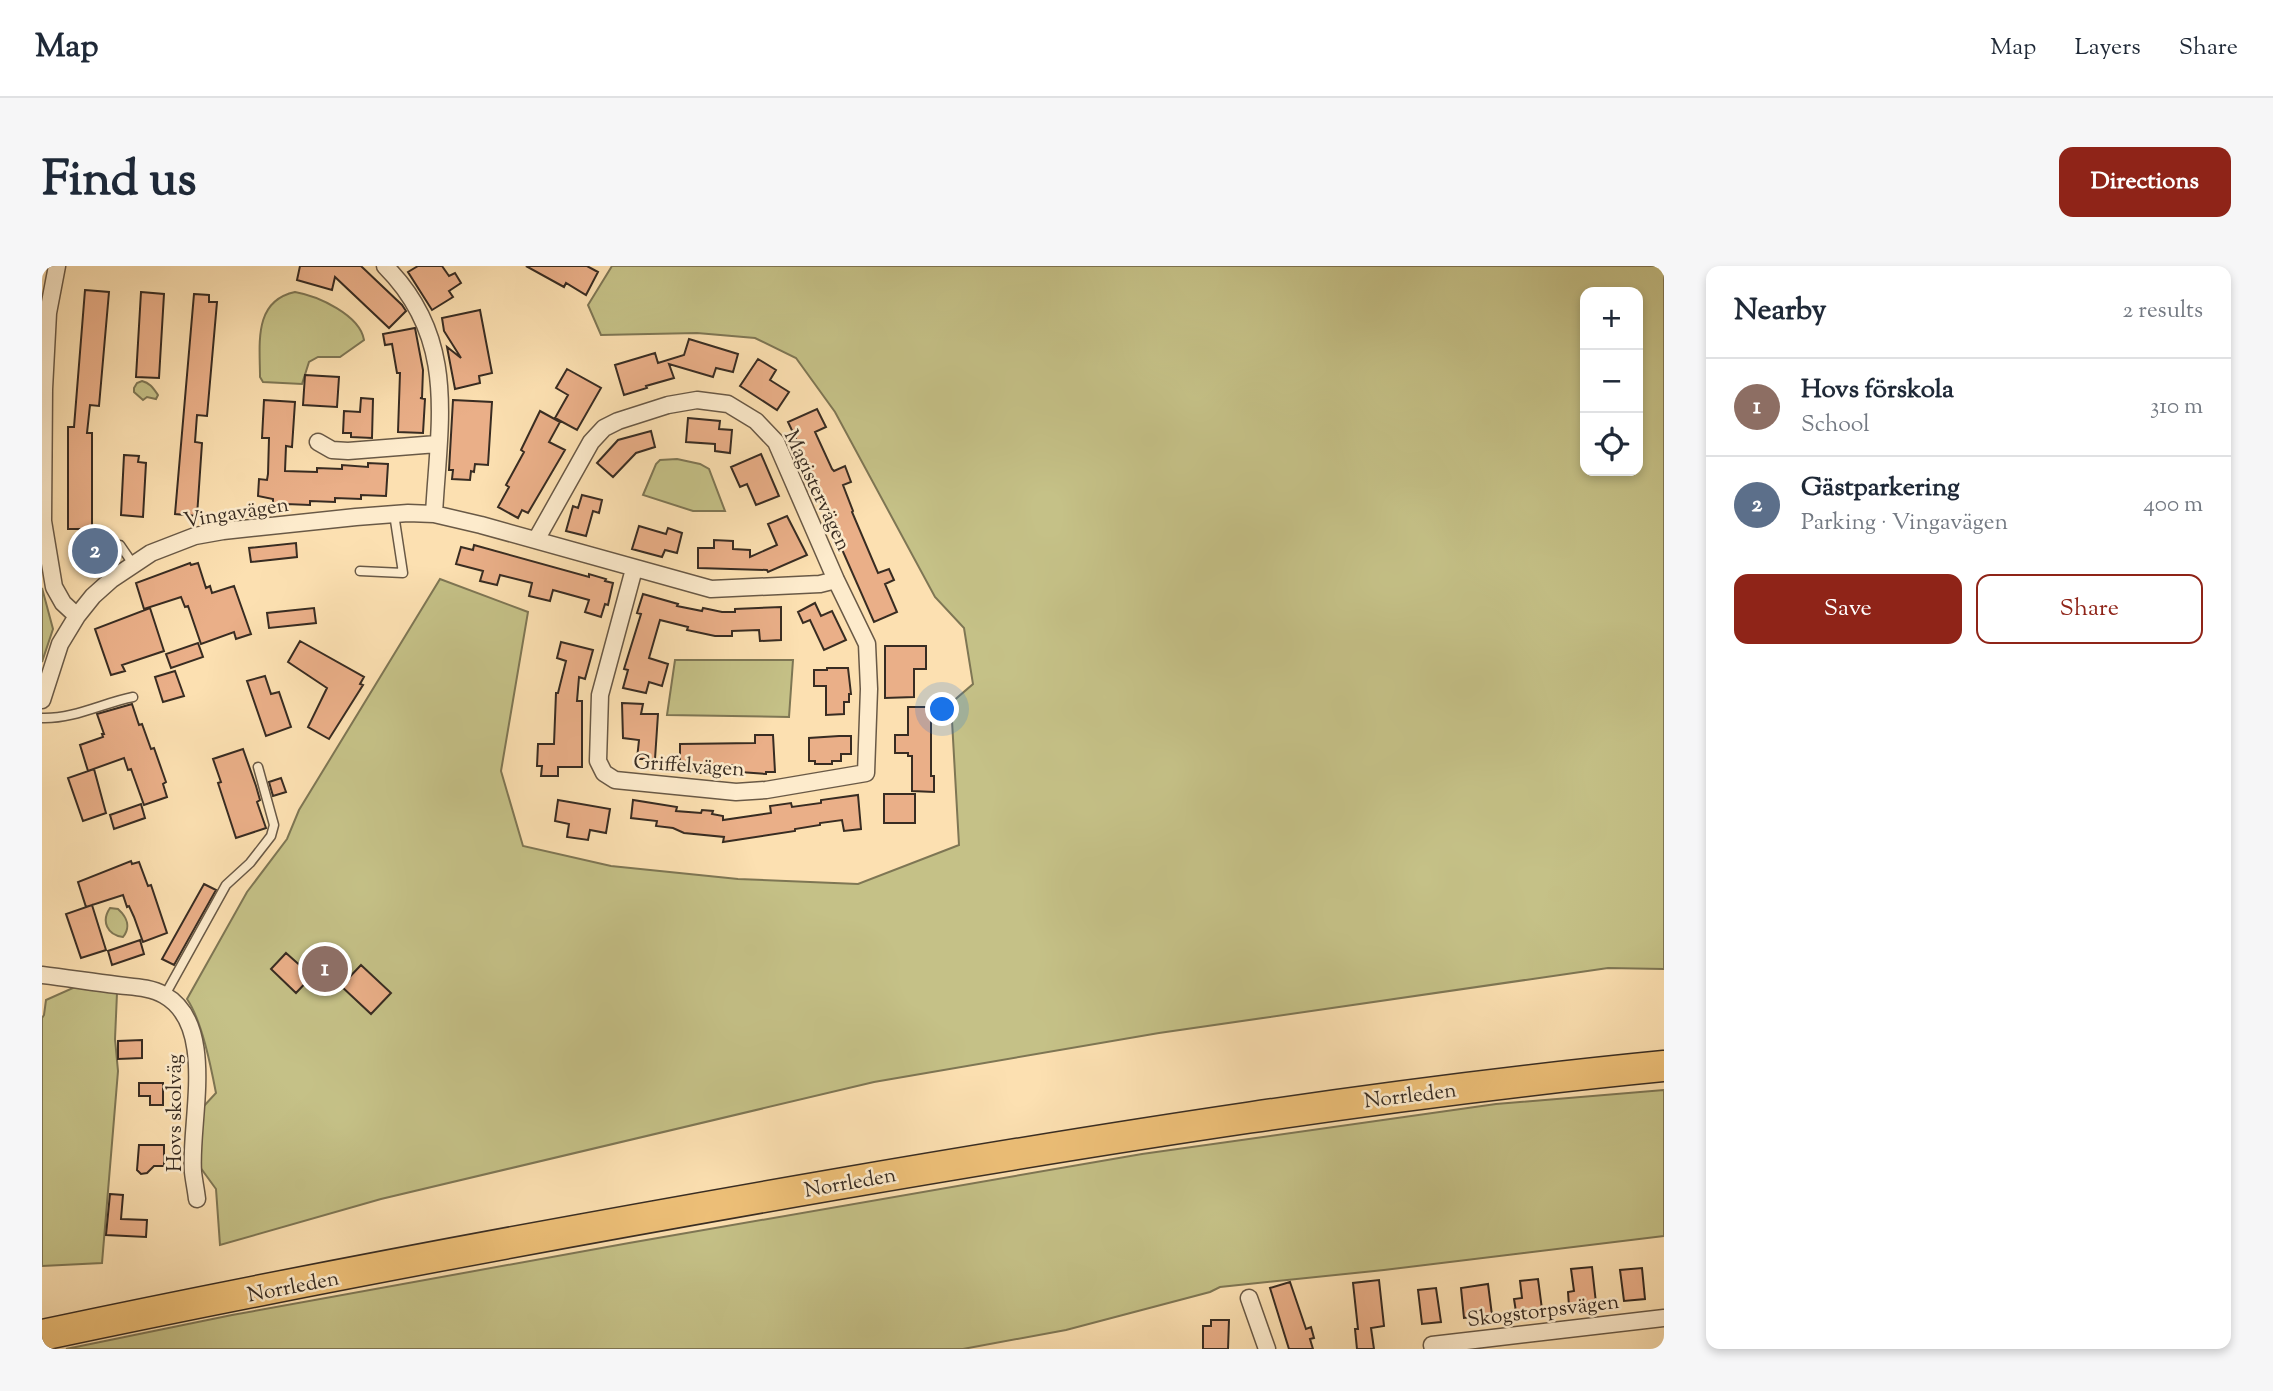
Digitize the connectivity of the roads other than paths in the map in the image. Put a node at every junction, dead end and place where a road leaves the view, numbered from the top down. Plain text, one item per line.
1 (57, 266) edge
2 (385, 266) edge
3 (318, 442) dead end
4 (438, 444) junction
5 (434, 513) junction
6 (394, 514) junction
7 (536, 540) junction
8 (114, 545) dead end
9 (133, 564) junction
10 (634, 569) junction
11 (359, 571) dead end
12 (836, 580) junction
13 (77, 616) junction
14 (133, 697) dead end
15 (42, 700) edge
16 (42, 718) edge
17 (258, 767) dead end
18 (42, 975) edge
19 (165, 995) junction
20 (1664, 1052) edge
21 (1664, 1066) edge
22 (197, 1199) dead end
23 (1249, 1298) dead end
24 (1664, 1318) edge
25 (42, 1321) edge
26 (42, 1335) edge
27 (1267, 1349) edge
28 (1433, 1349) edge

1 - 13 street
2 - 4 street
3 - 4 street
4 - 5 street
5 - 6 street, Vingavägen
5 - 7 street, Vingavägen
6 - 9 street, Vingavägen
6 - 11 lane
7 - 10 street, Vingavägen
7 - 12 street, Magistervägen
8 - 9 lane
9 - 13 street, Vingavägen
10 - 12 street, Vingavägen
10 - 12 street, Griffelvägen
13 - 15 street, Vingavägen
14 - 16 lane
17 - 19 lane
18 - 19 street
19 - 22 street, Hovs skolväg
20 - 25 highway, Norrleden
21 - 26 highway, Norrleden
23 - 27 street
24 - 28 street, Skogstorpsvägen

